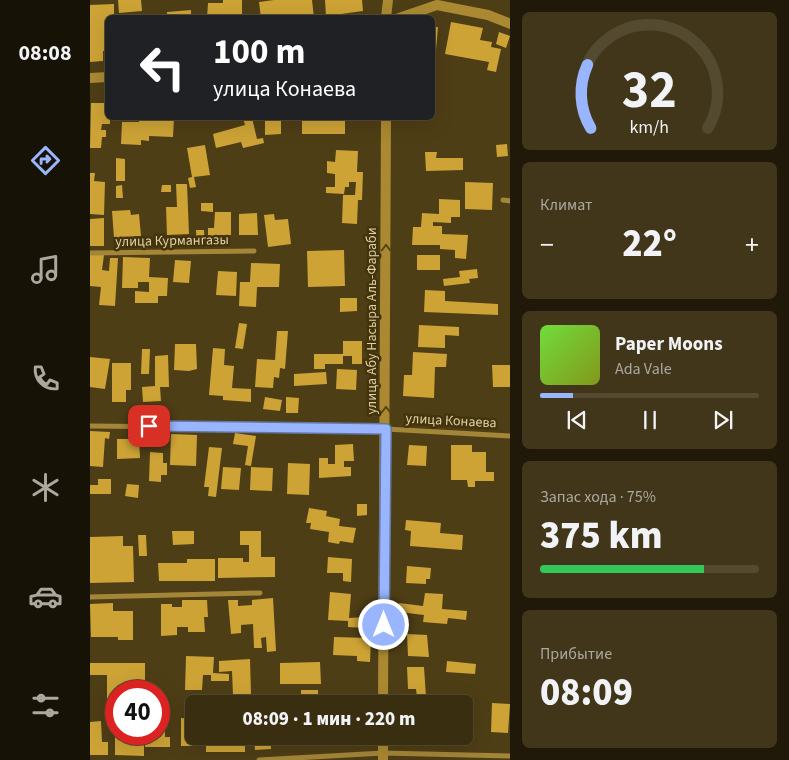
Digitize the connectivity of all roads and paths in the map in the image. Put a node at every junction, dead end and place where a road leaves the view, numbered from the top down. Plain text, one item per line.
1 (388, 0) edge
2 (386, 15) edge
3 (408, 15) edge
4 (510, 24) edge
5 (105, 77) edge
6 (90, 78) edge
7 (386, 120) edge
8 (503, 200) dead end
9 (510, 201) edge
10 (254, 251) dead end
11 (90, 253) edge
12 (90, 426) edge
13 (386, 429) junction
14 (510, 436) edge
15 (260, 592) dead end
16 (90, 597) edge
17 (383, 695) edge
18 (383, 756) edge
19 (510, 756) edge
20 (259, 760) edge

1 - 2 street
3 - 4 street
5 - 6 street
13 -> 7 street, улица Абу Насыра Аль-Фараби
8 - 9 street
10 - 11 street, улица Курмангазы
12 - 13 street, улица Конаева
13 - 14 street, улица Конаева
13 - 17 street, улица Абу Насыра Аль-Фараби
15 - 16 street
18 - 19 street
18 - 20 street

